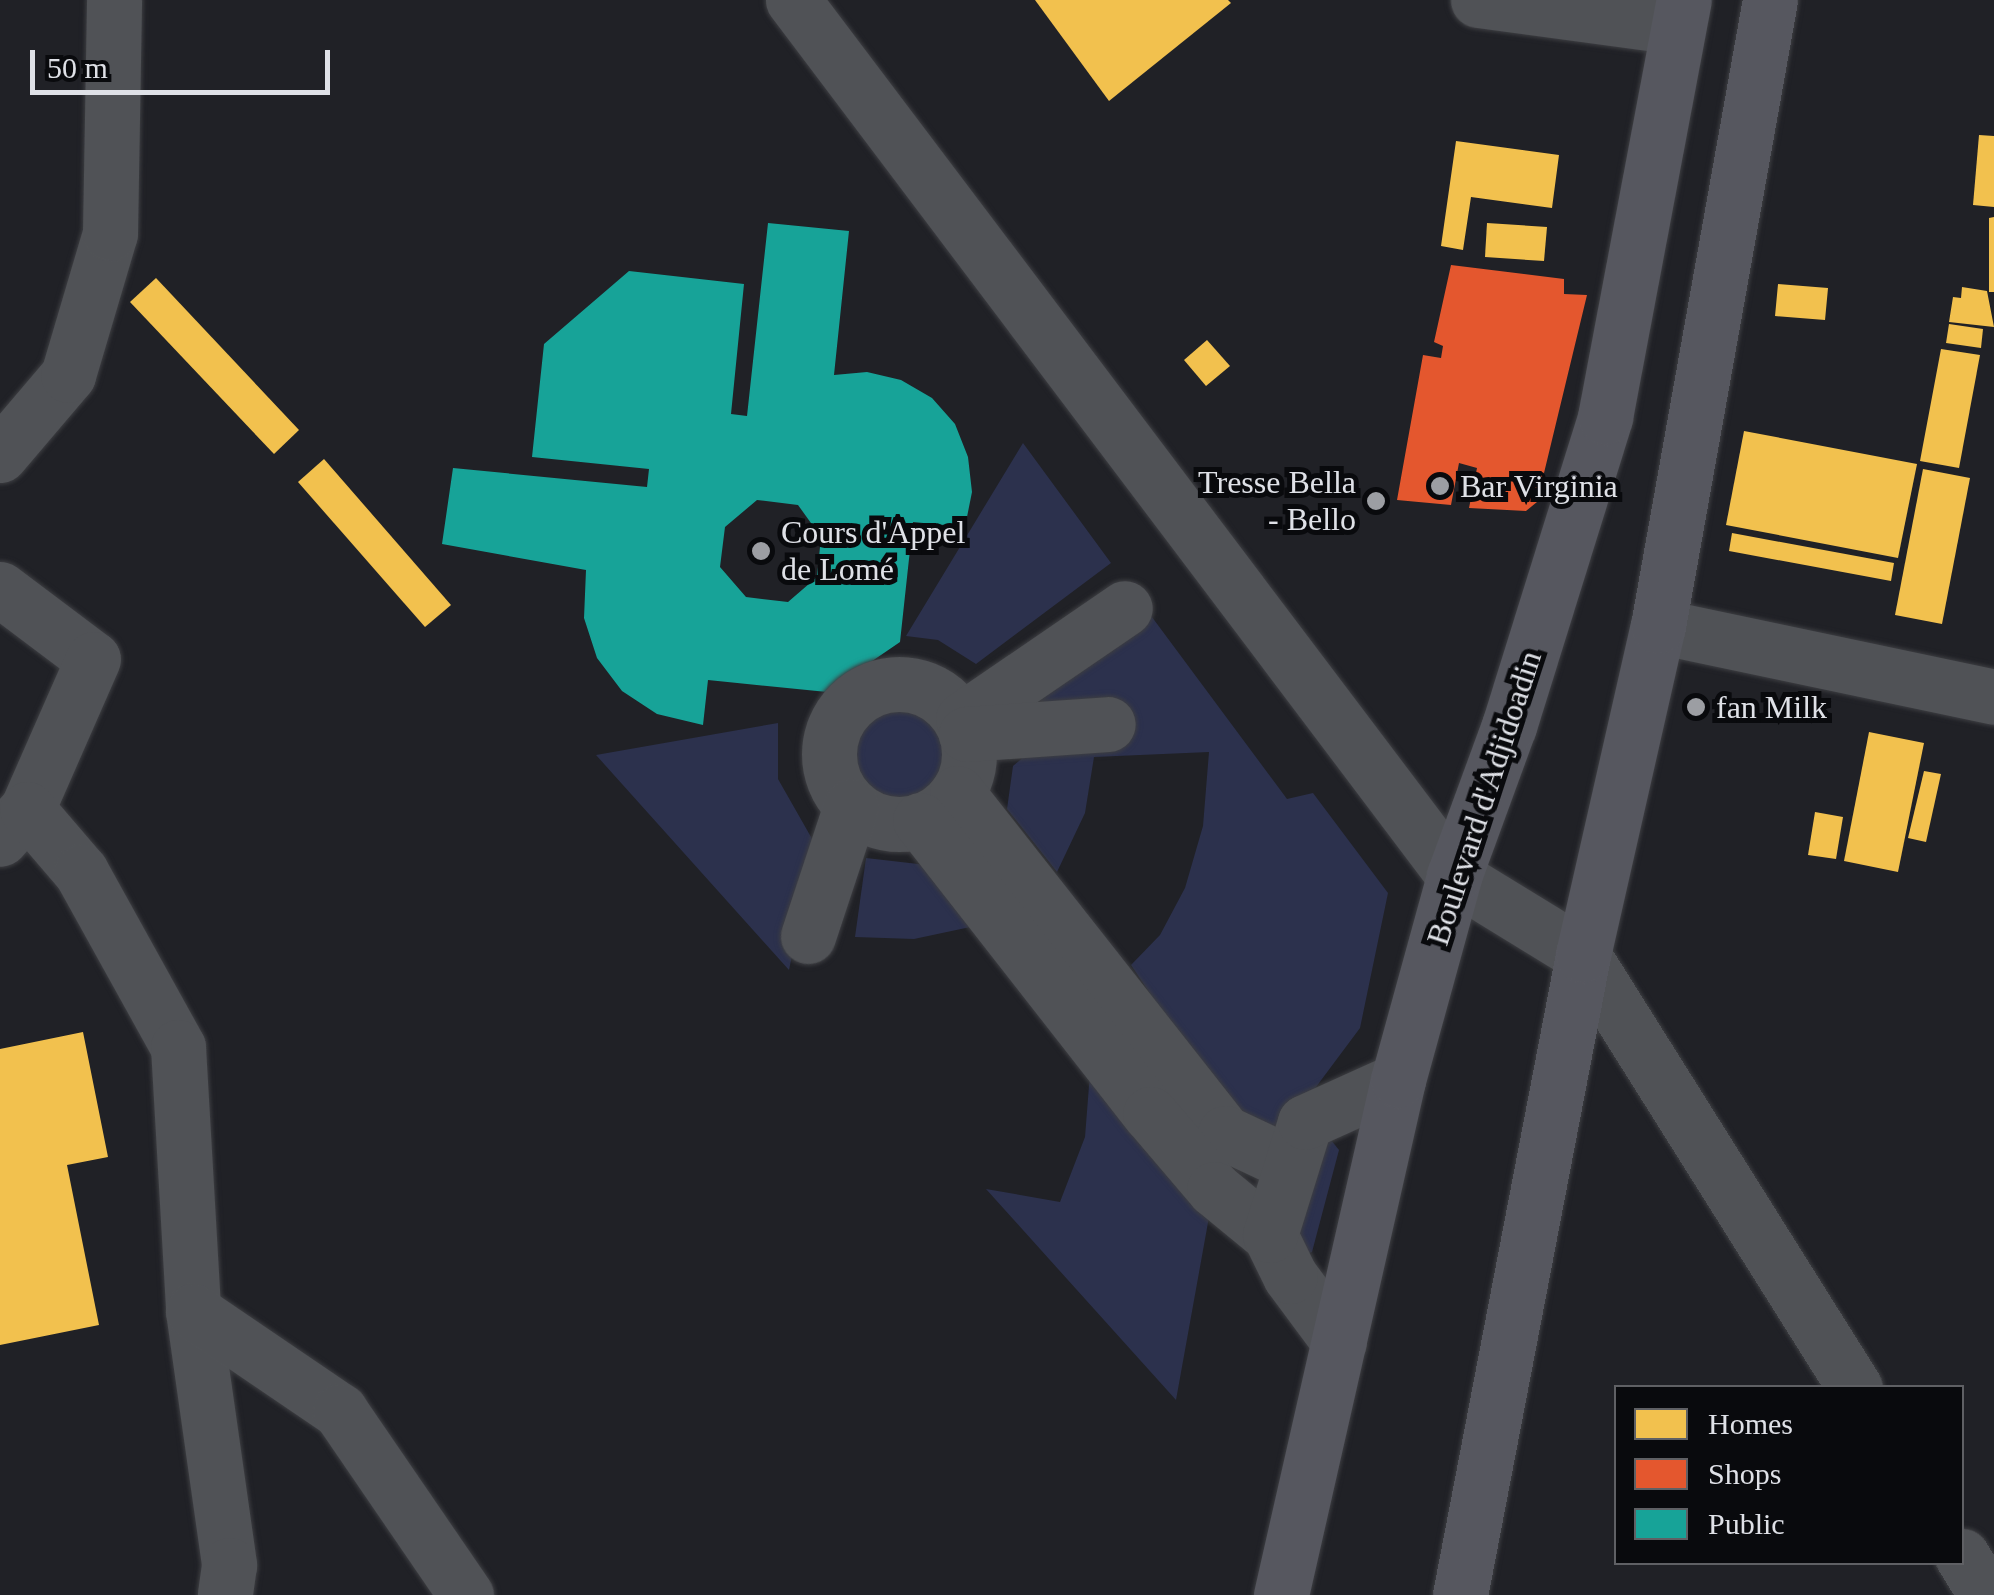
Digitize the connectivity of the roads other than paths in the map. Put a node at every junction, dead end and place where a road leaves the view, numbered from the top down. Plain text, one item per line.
1 (114, 0) edge
2 (793, 0) edge
3 (1478, 0) edge
4 (1770, 0) edge
5 (1680, 13) edge
6 (0, 456) edge
7 (0, 588) edge
8 (1126, 608) dead end
9 (1658, 626) junction
10 (1994, 697) edge
11 (1108, 724) dead end
12 (965, 727) junction
13 (948, 805) junction
14 (851, 806) junction
15 (14, 824) edge
16 (1454, 876) junction
17 (808, 936) dead end
18 (1052, 947) junction
19 (1583, 955) junction
20 (1398, 1080) junction
21 (1288, 1162) junction
22 (1270, 1234) junction
23 (193, 1311) junction
24 (1339, 1342) junction
25 (1853, 1385) edge
26 (1964, 1559) edge
27 (225, 1595) edge
28 (466, 1595) edge
29 (1281, 1595) edge
30 (1460, 1595) edge
31 (1986, 1595) edge

1 - 6 street
2 - 16 street
3 - 5 street
4 - 9 main road
5 - 16 main road, Boulevard d'Adjidoadin
7 - 15 street
8 - 12 street
9 - 10 street
9 - 19 main road
11 - 12 street
12 - 13 street
12 - 14 street
13 - 14 street
13 - 18 street
14 - 17 street
15 - 23 street
16 - 19 street
16 - 20 main road, Boulevard d'Adjidoadin
18 - 21 street
18 - 22 street
19 - 25 street
19 - 30 main road
20 - 21 street
20 - 24 main road, Boulevard d'Adjidoadin
21 - 22 street
22 - 24 street
23 - 27 street
23 - 28 street
24 - 29 main road, Boulevard d'Adjidoadin
26 - 31 street

